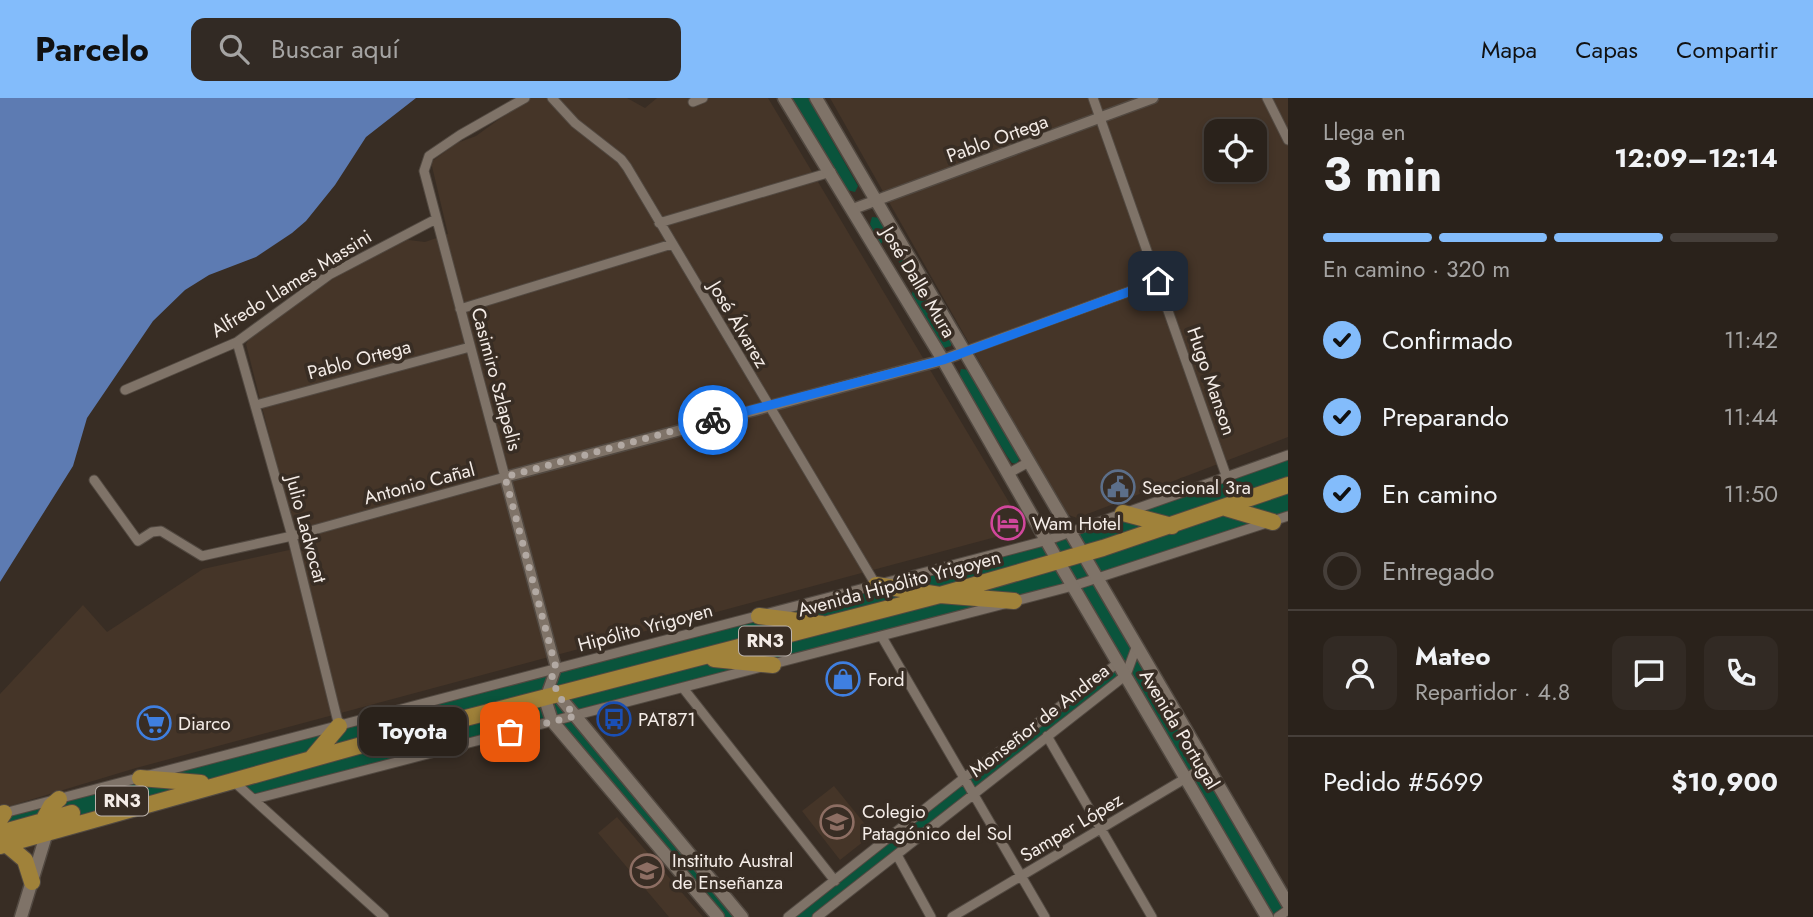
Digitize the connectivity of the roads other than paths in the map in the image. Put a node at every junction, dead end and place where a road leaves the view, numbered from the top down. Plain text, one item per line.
1 (525, 98) edge
2 (552, 98) edge
3 (703, 98) edge
4 (784, 98) edge
5 (816, 98) edge
6 (1093, 98) edge
7 (1153, 98) edge
8 (1267, 98) edge
9 (693, 102) dead end
10 (1101, 118) junction
11 (1288, 140) edge
12 (831, 172) junction
13 (877, 200) junction
14 (853, 209) junction
15 (436, 219) junction
16 (659, 223) junction
17 (672, 244) junction
18 (1158, 281) junction
19 (460, 309) junction
20 (237, 342) junction
21 (470, 347) junction
22 (966, 351) junction
23 (943, 360) junction
24 (125, 390) dead end
25 (256, 405) junction
26 (768, 406) junction
27 (1288, 455) edge
28 (1028, 462) junction
29 (1009, 473) junction
30 (505, 477) junction
31 (1227, 478) junction
32 (94, 481) dead end
33 (1288, 485) edge
34 (1226, 508) junction
35 (1123, 513) junction
36 (1280, 519) edge
37 (1172, 526) junction
38 (1069, 533) junction
39 (292, 536) junction
40 (1048, 540) junction
41 (1082, 554) junction
42 (1058, 561) junction
43 (1096, 578) junction
44 (876, 586) junction
45 (1073, 586) junction
46 (940, 596) junction
47 (1014, 601) junction
48 (759, 616) junction
49 (828, 625) junction
50 (882, 637) junction
51 (1137, 645) junction
52 (701, 658) junction
53 (1118, 663) junction
54 (773, 665) junction
55 (554, 672) junction
56 (1126, 675) junction
57 (683, 688) junction
58 (551, 697) junction
59 (575, 716) junction
60 (552, 721) junction
61 (339, 726) junction
62 (1047, 736) junction
63 (369, 743) junction
64 (460, 745) junction
65 (312, 758) junction
66 (1208, 765) junction
67 (141, 778) junction
68 (964, 778) junction
69 (1187, 778) junction
70 (232, 780) junction
71 (201, 783) junction
72 (973, 793) junction
73 (59, 799) junction
74 (255, 799) junction
75 (2, 816) edge
76 (45, 826) junction
77 (1101, 830) junction
78 (2, 841) edge
79 (897, 855) junction
80 (1022, 877) junction
81 (835, 881) junction
82 (32, 882) junction
83 (810, 900) junction
84 (1288, 904) edge
85 (1288, 910) edge
86 (22, 917) edge
87 (384, 917) edge
88 (718, 917) edge
89 (742, 917) edge
90 (788, 917) edge
91 (818, 917) edge
92 (931, 917) edge
93 (952, 917) edge
94 (1045, 917) edge
95 (1152, 917) edge
96 (1267, 917) edge
97 (1278, 917) edge

1 - 15 street, Casimiro Szlapelis
2 - 16 street, José Álvarez
3 - 9 street
4 - 12 main road, José Dalle Mura
5 - 13 main road, José Dalle Mura
6 - 10 street, Hugo Manson
7 - 10 street, Pablo Ortega
8 - 11 street
10 - 13 street, Pablo Ortega
10 - 18 street, Hugo Manson
12 - 14 main road, José Dalle Mura
12 - 16 street
13 - 14 street, Pablo Ortega
13 - 22 main road, José Dalle Mura
14 - 23 main road, José Dalle Mura
15 - 19 street, Casimiro Szlapelis
15 - 20 street, Alfredo Llames Massini
16 - 17 street, José Álvarez
17 - 19 street
17 - 26 street, José Álvarez
18 - 22 street, Antonio Cañal
18 - 31 street, Hugo Manson
19 - 21 street, Casimiro Szlapelis
20 - 24 street, Alfredo Llames Massini
20 - 25 street, Julio Ladvocat
21 - 25 street, Pablo Ortega
21 - 30 street, Casimiro Szlapelis
22 - 23 street, Antonio Cañal
22 - 28 main road, José Dalle Mura
23 - 26 street, Antonio Cañal
23 - 29 main road, José Dalle Mura
25 - 39 street, Julio Ladvocat
26 - 30 street, Antonio Cañal
26 - 44 street, José Álvarez
27 - 31 street, Hipólito Yrigoyen
28 - 29 street
28 - 38 main road, José Dalle Mura
29 - 40 main road, José Dalle Mura
30 - 39 street, Antonio Cañal
30 - 55 street, Casimiro Szlapelis
31 - 35 street, Hipólito Yrigoyen
32 - 39 street, Antonio Cañal
33 - 34 highway, Avenida Hipólito Yrigoyen / RN3
34 - 36 highway
34 - 37 highway, Avenida Hipólito Yrigoyen / RN3
35 - 37 highway
35 - 38 street, Hipólito Yrigoyen
36 - 43 street
37 - 41 highway, Avenida Hipólito Yrigoyen / RN3
38 - 40 street, Hipólito Yrigoyen
38 - 41 main road, José Dalle Mura
39 - 61 street, Julio Ladvocat
40 - 42 main road, José Dalle Mura
40 - 44 street, Hipólito Yrigoyen
41 - 42 highway, Avenida Hipólito Yrigoyen / RN3
41 - 43 main road, Avenida Portugal
42 - 45 main road, Avenida Portugal
42 - 46 highway, Avenida Hipólito Yrigoyen / RN3
43 - 45 street
43 - 51 main road, Avenida Portugal
44 - 46 highway
44 - 48 street, Hipólito Yrigoyen
45 - 47 street
45 - 53 main road, Avenida Portugal
46 - 47 highway
46 - 49 highway, Avenida Hipólito Yrigoyen / RN3
47 - 50 street
48 - 49 highway
48 - 55 street, Hipólito Yrigoyen
49 - 52 highway, Avenida Hipólito Yrigoyen / RN3
50 - 54 street
50 - 68 street
51 - 56 street, Monseñor de Andrea
51 - 66 main road, Avenida Portugal
52 - 54 highway
52 - 58 highway, Avenida Hipólito Yrigoyen / RN3
53 - 56 main road, Avenida Portugal
53 - 68 street, Monseñor de Andrea
54 - 57 street
55 - 58 street, Casimiro Szlapelis
55 - 61 street, Hipólito Yrigoyen
56 - 62 street, Monseñor de Andrea
56 - 69 main road, Avenida Portugal
57 - 59 street
57 - 81 street
58 - 59 main road
58 - 60 main road
58 - 63 highway, Avenida Hipólito Yrigoyen / RN3
59 - 60 street
59 - 89 main road
60 - 64 street
60 - 88 main road
61 - 65 highway
61 - 67 street, Hipólito Yrigoyen
62 - 72 street, Monseñor de Andrea
62 - 77 street
63 - 64 highway
63 - 65 highway, Avenida Hipólito Yrigoyen / RN3
64 - 74 street
65 - 70 highway, Avenida Hipólito Yrigoyen / RN3
66 - 69 street, Samper López
66 - 84 main road, Avenida Portugal
67 - 71 highway
67 - 73 street, Hipólito Yrigoyen
68 - 72 street
68 - 81 street, Monseñor de Andrea
69 - 77 street, Samper López
69 - 96 main road, Avenida Portugal
70 - 71 highway, Avenida Hipólito Yrigoyen / RN3
70 - 74 street
70 - 76 highway, Avenida Hipólito Yrigoyen / RN3
71 - 76 highway, Avenida Hipólito Yrigoyen / RN3
72 - 79 street, Monseñor de Andrea
72 - 80 street
73 - 75 street, Hipólito Yrigoyen
73 - 76 highway
74 - 87 street
76 - 78 highway, Avenida Hipólito Yrigoyen / RN3
76 - 82 main road
77 - 80 street, Samper López
77 - 95 street
78 - 82 highway
79 - 91 street, Monseñor de Andrea
79 - 92 street
80 - 93 street, Samper López
80 - 94 street
81 - 83 street, Monseñor de Andrea
82 - 86 main road
83 - 90 street, Monseñor de Andrea
83 - 91 street
85 - 97 street

